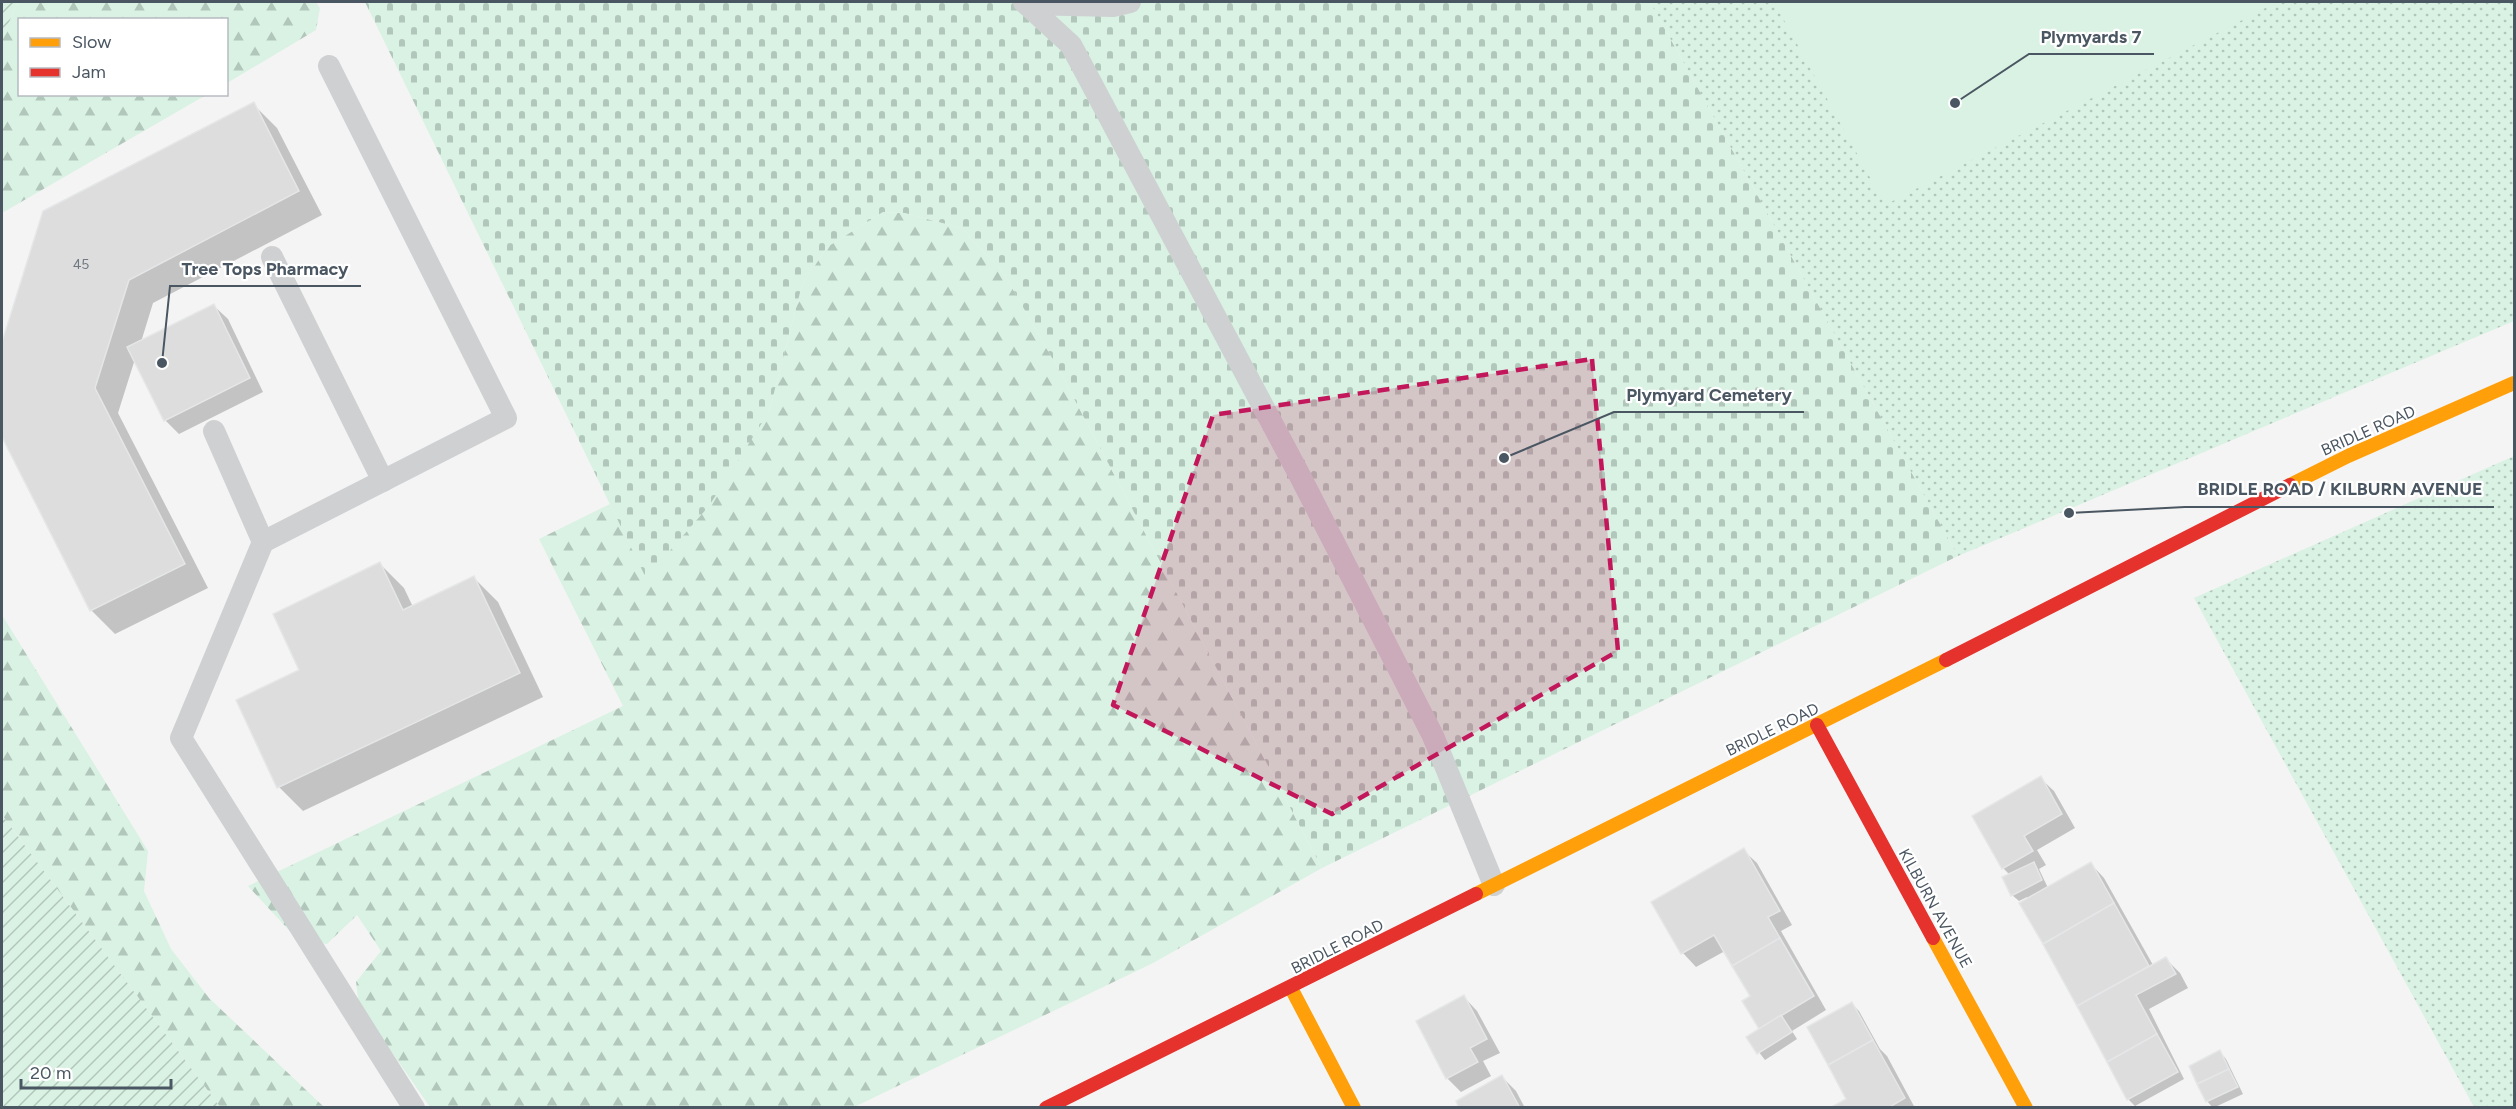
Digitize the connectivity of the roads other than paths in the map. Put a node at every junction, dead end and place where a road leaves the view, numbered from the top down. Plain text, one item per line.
1 (1130, 2) edge
2 (1026, 3) edge
3 (329, 66) dead end
4 (272, 257) dead end
5 (2514, 383) edge
6 (214, 431) dead end
7 (383, 481) junction
8 (263, 542) junction
9 (1817, 725) junction
10 (1494, 885) junction
11 (1291, 988) junction
12 (414, 1107) edge
13 (1046, 1107) edge
14 (1354, 1107) edge
15 (2026, 1107) edge

1 - 2 lane
2 - 10 lane
3 - 7 lane
4 - 7 lane
5 - 9 street, BRIDLE ROAD
6 - 8 lane
7 - 8 lane
8 - 12 lane
9 - 10 street, BRIDLE ROAD
9 - 15 street, KILBURN AVENUE
10 - 11 street, BRIDLE ROAD
11 - 13 street, BRIDLE ROAD
11 - 14 street

